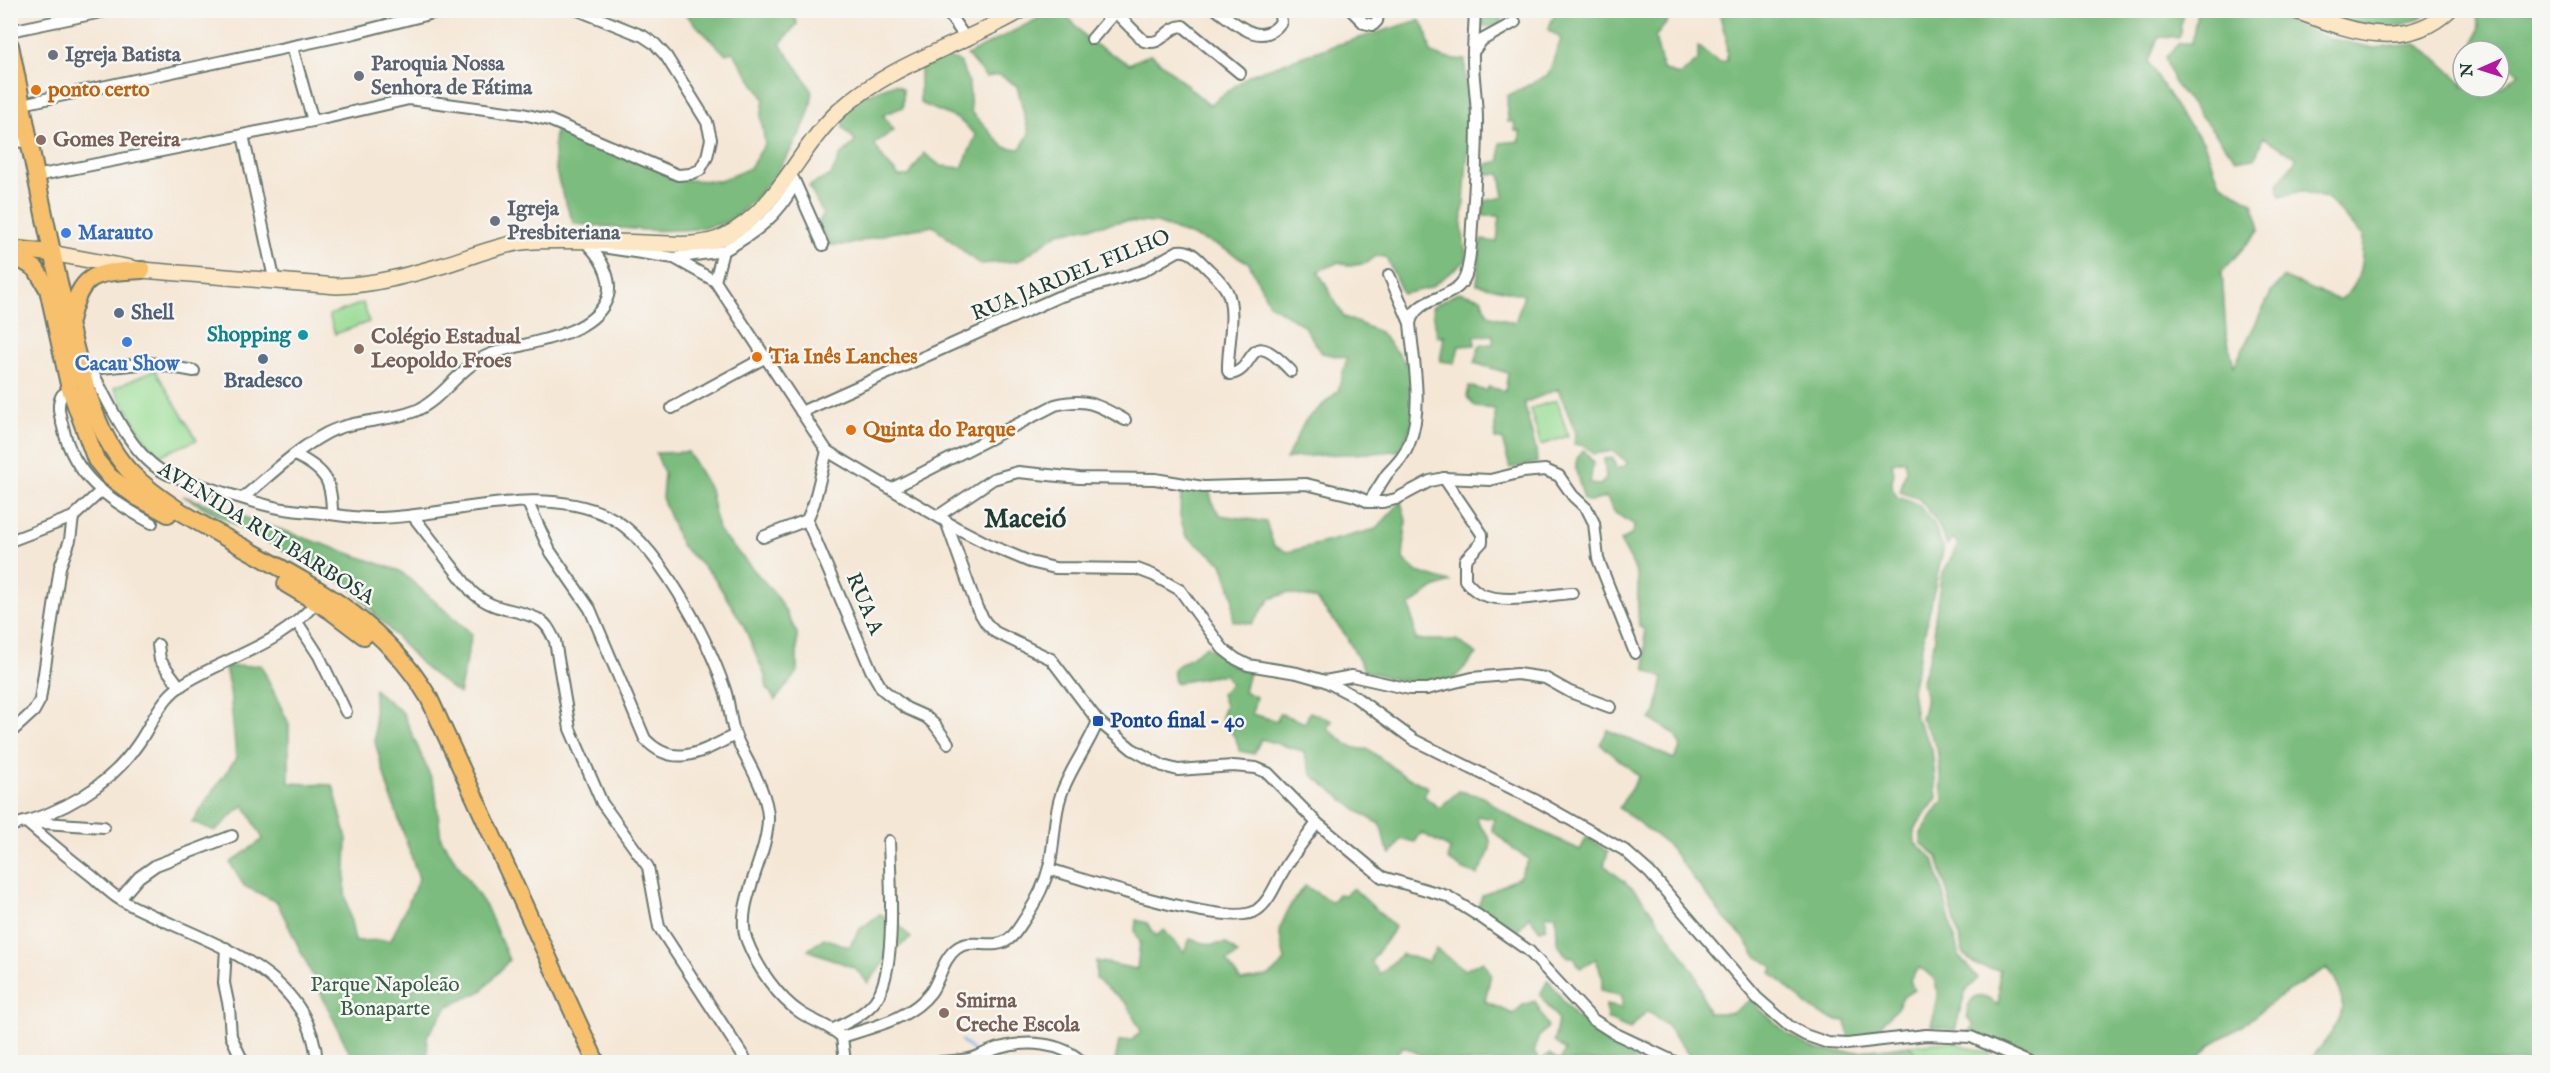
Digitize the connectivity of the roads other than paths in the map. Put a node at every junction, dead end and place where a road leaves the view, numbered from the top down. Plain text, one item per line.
1 (111, 10) edge
2 (445, 10) edge
3 (578, 10) edge
4 (946, 10) edge
5 (1022, 10) edge
6 (1217, 10) edge
7 (1280, 10) edge
8 (1352, 10) edge
9 (1373, 10) edge
10 (1475, 10) edge
11 (2293, 10) edge
12 (2449, 10) edge
13 (1119, 13) edge
14 (1515, 21) dead end
15 (10, 31) edge
16 (1092, 39) dead end
17 (967, 40) junction
18 (10, 45) edge
19 (292, 47) junction
20 (1473, 52) junction
21 (1240, 73) dead end
22 (22, 104) junction
23 (313, 121) junction
24 (243, 135) junction
25 (10, 140) edge
26 (30, 143) junction
27 (36, 176) junction
28 (794, 177) junction
29 (570, 240) junction
30 (823, 245) dead end
31 (589, 246) junction
32 (10, 251) edge
33 (723, 251) junction
34 (51, 252) junction
35 (674, 258) junction
36 (142, 270) junction
37 (1389, 275) dead end
38 (715, 280) junction
39 (275, 283) junction
40 (1410, 322) junction
41 (69, 324) junction
42 (766, 357) junction
43 (85, 370) junction
44 (194, 371) dead end
45 (1291, 371) dead end
46 (70, 389) junction
47 (672, 408) dead end
48 (801, 412) junction
49 (1125, 420) dead end
50 (827, 451) junction
51 (295, 455) junction
52 (1444, 478) junction
53 (893, 488) junction
54 (101, 492) junction
55 (244, 497) junction
56 (528, 502) junction
57 (1369, 502) junction
58 (332, 514) junction
59 (413, 516) junction
60 (73, 517) junction
61 (942, 518) junction
62 (807, 520) junction
63 (152, 523) dead end
64 (763, 537) dead end
65 (10, 541) edge
66 (1572, 593) dead end
67 (316, 602) junction
68 (297, 622) junction
69 (158, 645) dead end
70 (1635, 653) dead end
71 (1325, 681) junction
72 (180, 687) junction
73 (1610, 707) dead end
74 (346, 712) dead end
75 (1098, 721) junction
76 (10, 733) edge
77 (735, 735) junction
78 (948, 743) dead end
79 (26, 822) junction
80 (1317, 823) junction
81 (10, 826) edge
82 (104, 827) dead end
83 (232, 836) dead end
84 (889, 841) dead end
85 (1049, 869) junction
86 (120, 899) junction
87 (226, 948) junction
88 (834, 1029) junction
89 (842, 1037) junction
90 (243, 1062) edge
91 (317, 1062) edge
92 (586, 1062) edge
93 (596, 1062) edge
94 (747, 1062) edge
95 (845, 1062) edge
96 (940, 1062) edge
97 (1082, 1062) edge
98 (1675, 1062) edge
99 (2028, 1062) edge

1 - 15 street
2 - 19 street
3 - 23 street
4 - 17 street
5 - 17 main road
6 - 7 street
8 - 9 street
10 - 20 street
11 - 12 main road
13 - 16 street
13 - 21 street
14 - 20 street
17 - 28 main road
18 - 22 main road, AVENIDA RUI BARBOSA
19 - 22 street
19 - 23 street
20 - 40 street
22 - 26 main road, AVENIDA RUI BARBOSA
23 - 24 street
24 - 27 street
24 - 39 street
25 - 26 street
26 - 27 main road, AVENIDA RUI BARBOSA
27 - 34 main road, AVENIDA RUI BARBOSA
28 - 29 main road
28 - 30 street
28 - 33 street
29 - 31 street
29 - 39 main road
31 - 35 street
31 - 51 street
32 - 34 main road
32 - 46 main road, AVENIDA RUI BARBOSA
33 - 35 street
33 - 38 street
34 - 36 main road
34 - 41 main road, AVENIDA RUI BARBOSA
35 - 38 street
36 - 39 main road
36 - 41 main road
37 - 40 street
38 - 42 street
40 - 57 street
41 - 43 main road, AVENIDA RUI BARBOSA
42 - 47 street
42 - 48 street
43 - 44 street
43 - 55 street
43 - 93 main road, AVENIDA RUI BARBOSA
45 - 48 street, RUA JARDEL FILHO
46 - 54 street
46 - 67 main road, AVENIDA RUI BARBOSA
48 - 50 street
49 - 53 street
50 - 53 street
50 - 62 street
51 - 55 street
51 - 58 street
52 - 57 street
52 - 66 street
52 - 70 street
53 - 61 street
54 - 60 street
54 - 63 street
55 - 58 street
56 - 59 street
56 - 77 street
56 - 77 street
57 - 61 street
58 - 59 street
59 - 94 street
60 - 65 street
60 - 76 street
61 - 71 street
61 - 75 street
62 - 64 street
62 - 78 street, RUA A
67 - 68 street
67 - 92 main road, AVENIDA RUI BARBOSA
68 - 72 street
68 - 74 street
69 - 72 street
71 - 73 street
71 - 99 street
72 - 79 street
75 - 80 street
75 - 85 street
77 - 88 street
79 - 81 street
79 - 82 street
79 - 86 street
80 - 85 street
80 - 98 street
83 - 86 street
84 - 88 street
85 - 89 street
86 - 87 street
87 - 90 street
87 - 91 street
88 - 89 street
89 - 95 street
96 - 97 street

